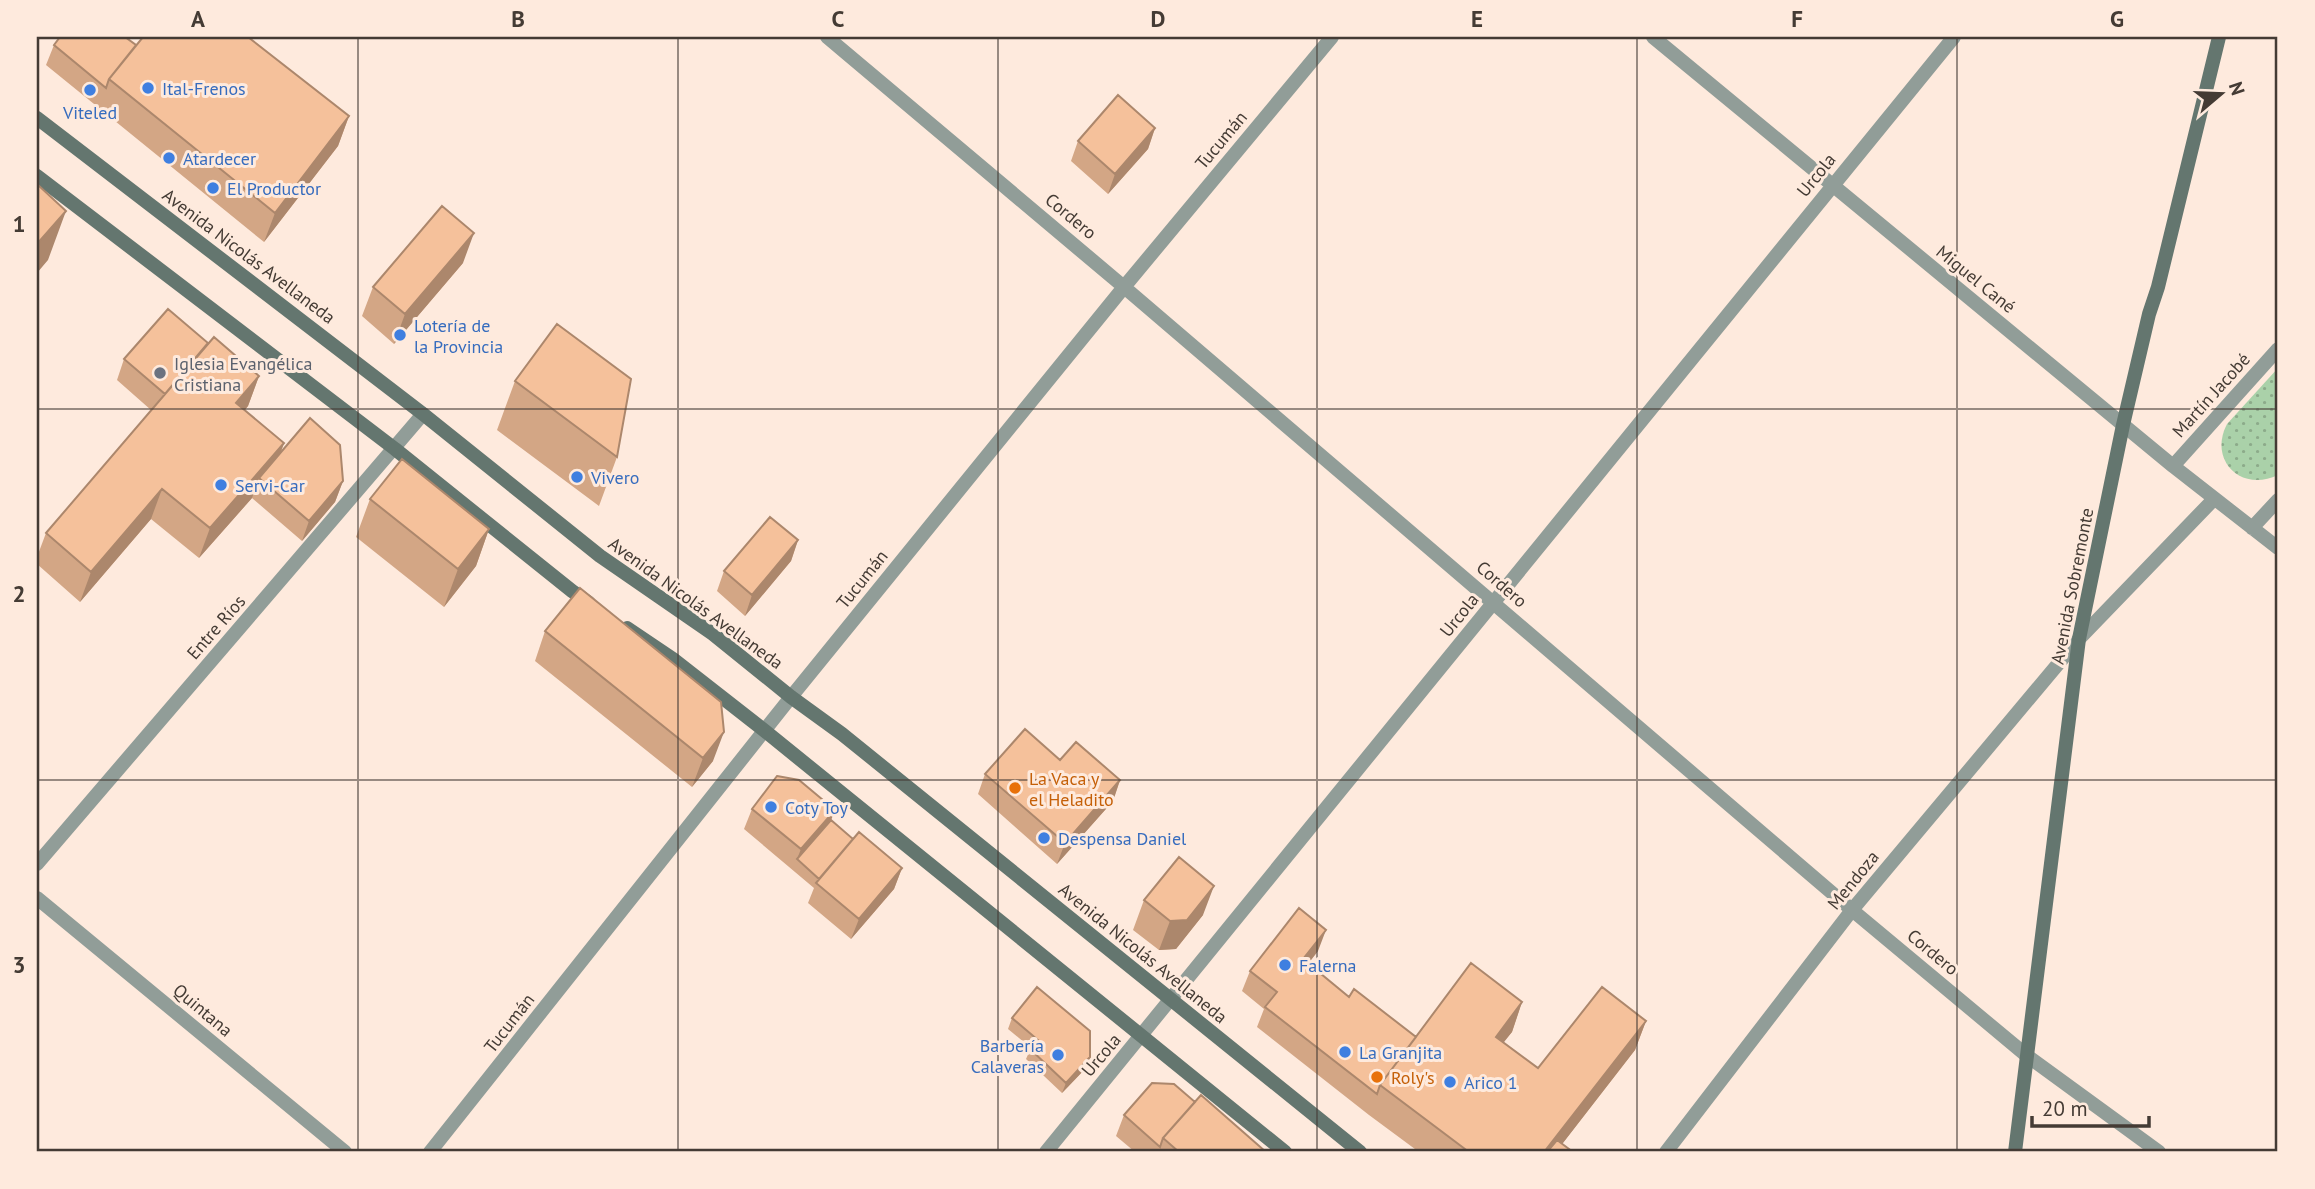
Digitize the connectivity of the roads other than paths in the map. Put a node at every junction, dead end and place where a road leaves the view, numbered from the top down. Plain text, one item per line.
1 (827, 37) edge
2 (1332, 37) edge
3 (1653, 37) edge
4 (1954, 37) edge
5 (2219, 37) edge
6 (37, 118) edge
7 (37, 176) edge
8 (1832, 186) junction
9 (1124, 287) junction
10 (2278, 349) edge
11 (423, 414) junction
12 (2123, 425) junction
13 (395, 449) junction
14 (2173, 466) junction
15 (2214, 499) junction
16 (2278, 500) edge
17 (2252, 528) junction
18 (2278, 548) edge
19 (1494, 603) junction
20 (2079, 639) junction
21 (791, 697) junction
22 (765, 731) junction
23 (37, 864) edge
24 (37, 898) edge
25 (1853, 910) junction
26 (1171, 1000) junction
27 (1143, 1035) junction
28 (2026, 1055) junction
29 (345, 1152) edge
30 (430, 1152) edge
31 (1046, 1152) edge
32 (1285, 1152) edge
33 (1360, 1152) edge
34 (1666, 1152) edge
35 (2015, 1152) edge
36 (2159, 1152) edge

1 - 9 street, Cordero
2 - 9 street, Tucumán
3 - 8 street, Miguel Cané
4 - 8 street, Urcola
5 - 12 main road, Avenida Sobremonte
6 - 11 main road, Avenida Nicolás Avellaneda
7 - 13 main road
8 - 12 street, Miguel Cané
8 - 19 street, Urcola
9 - 19 street, Cordero
9 - 21 street, Tucumán
10 - 14 street, Martín Jacobé
11 - 13 street, Entre Ríos
11 - 21 main road, Avenida Nicolás Avellaneda
12 - 14 street, Miguel Cané
12 - 20 main road, Avenida Sobremonte
13 - 22 main road
13 - 23 street, Entre Ríos
14 - 15 street, Miguel Cané
15 - 17 street, Miguel Cané
15 - 20 street, Mendoza
16 - 17 street
17 - 18 street, Miguel Cané
19 - 25 street, Cordero
19 - 26 street, Urcola
20 - 25 street, Mendoza
20 - 28 main road, Avenida Sobremonte
21 - 22 street, Tucumán
21 - 26 main road, Avenida Nicolás Avellaneda
22 - 27 main road
22 - 30 street, Tucumán
24 - 29 street, Quintana
25 - 28 street, Cordero
25 - 34 street, Mendoza
26 - 27 street, Urcola
26 - 33 main road, Avenida Nicolás Avellaneda
27 - 31 street, Urcola
27 - 32 main road
28 - 35 main road, Avenida Sobremonte
28 - 36 street, Cordero

